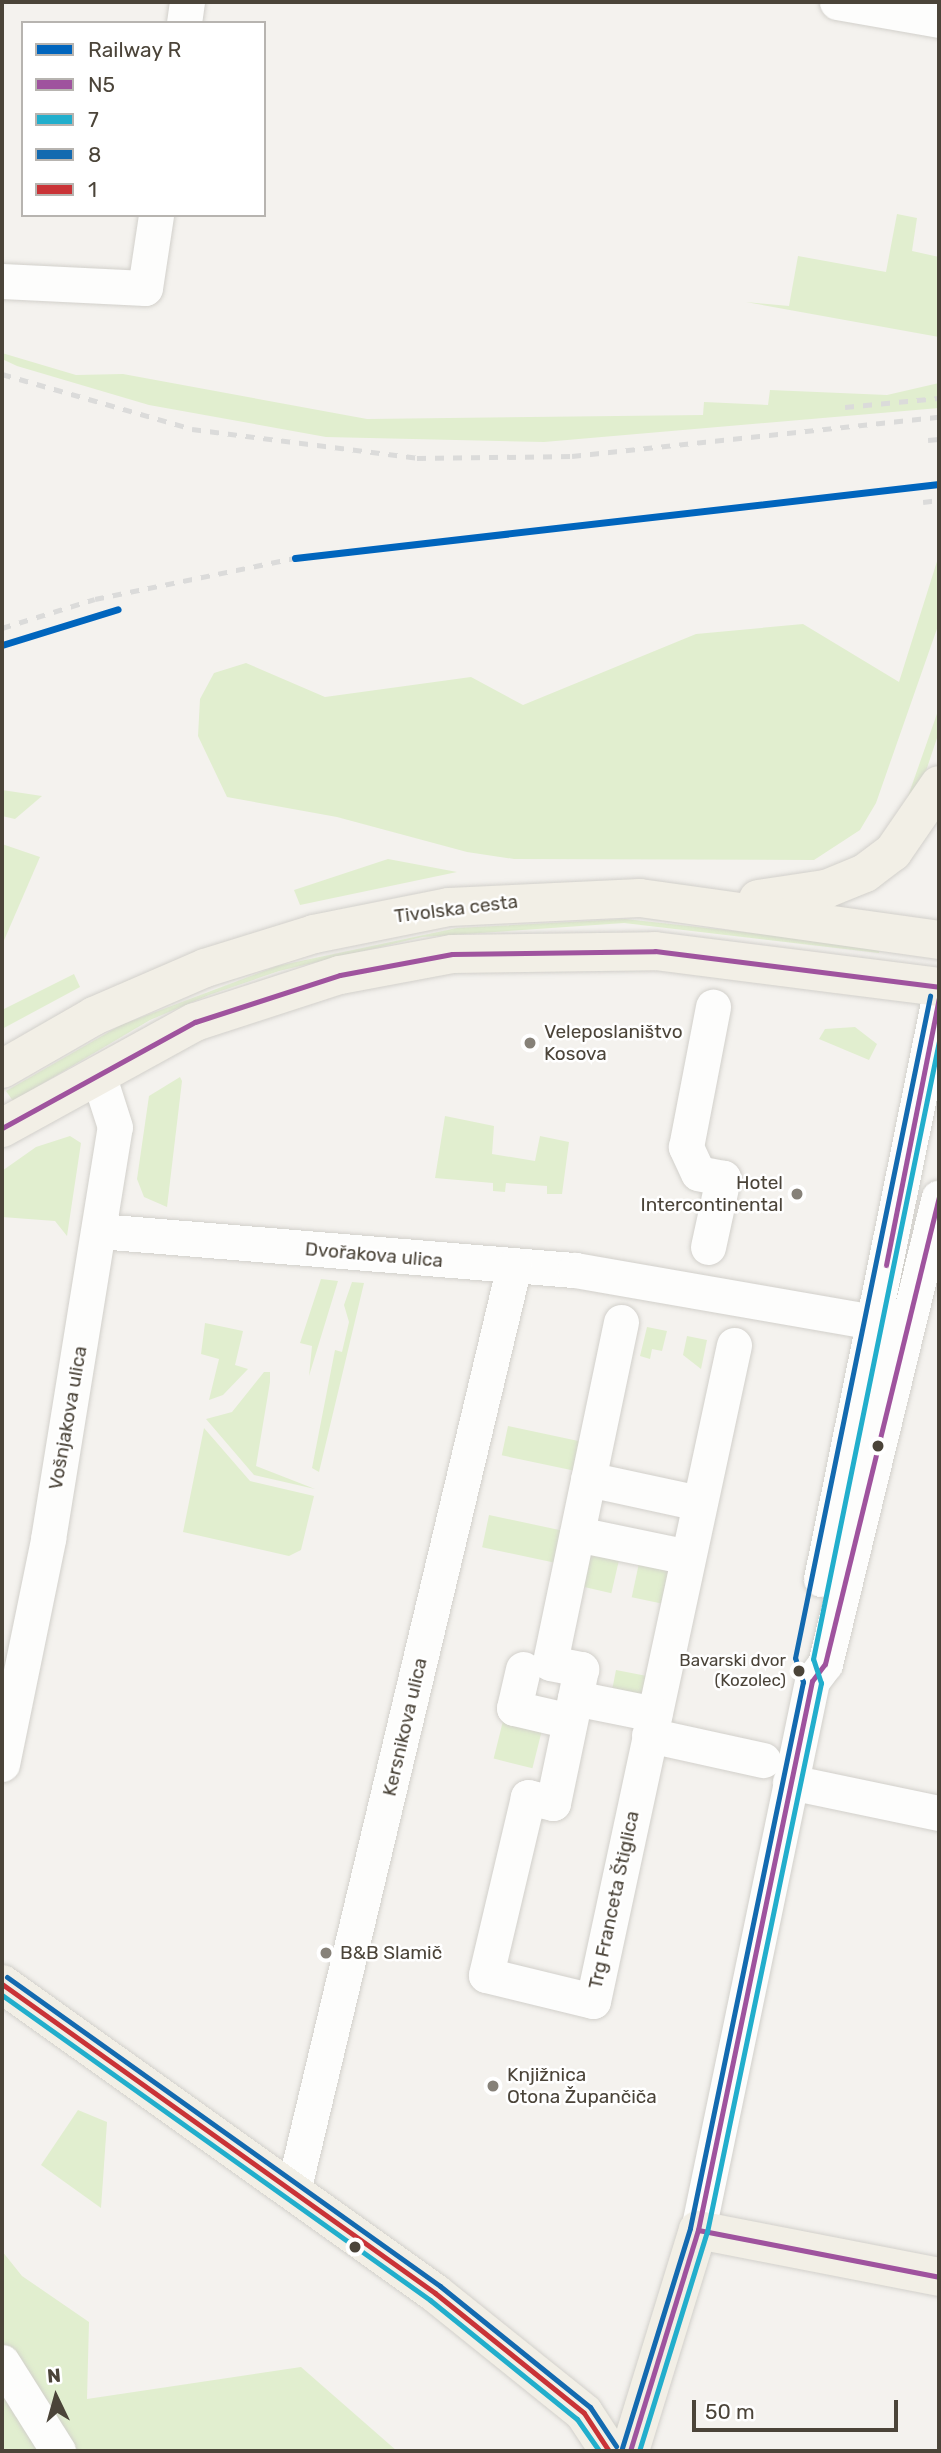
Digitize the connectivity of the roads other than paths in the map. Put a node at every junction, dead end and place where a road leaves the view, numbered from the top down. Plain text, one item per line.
1 (187, 2) edge
2 (837, 2) edge
3 (939, 20) edge
4 (184, 21) edge
5 (156, 217) edge
6 (2, 281) edge
7 (939, 785) edge
8 (939, 831) edge
9 (686, 901) junction
10 (796, 918) junction
11 (939, 940) edge
12 (939, 987) edge
13 (939, 999) edge
14 (713, 1007) dead end
15 (2, 1069) edge
16 (97, 1074) junction
17 (2, 1128) edge
18 (939, 1198) edge
19 (99, 1231) junction
20 (708, 1247) dead end
21 (514, 1266) junction
22 (900, 1308) edge
23 (621, 1322) dead end
24 (734, 1345) dead end
25 (588, 1479) junction
26 (699, 1503) junction
27 (577, 1534) junction
28 (688, 1558) junction
29 (523, 1669) dead end
30 (573, 1709) junction
31 (651, 1725) junction
32 (763, 1760) dead end
33 (2, 1764) edge
34 (790, 1782) junction
35 (939, 1813) edge
36 (2, 1984) edge
37 (294, 2188) junction
38 (698, 2230) junction
39 (939, 2277) edge
40 (2, 2362) edge
41 (58, 2451) edge
42 (609, 2451) edge
43 (630, 2451) edge

1 - 4 street
2 - 3 street
5 - 6 street
7 - 9 main road
8 - 10 main road
9 - 10 main road, Tivolska cesta
9 - 15 main road, Tivolska cesta
10 - 11 main road, Tivolska cesta
12 - 16 main road
13 - 22 street
14 - 20 street
16 - 17 main road
16 - 19 street, Vošnjakova ulica
18 - 22 street
19 - 21 street, Dvořakova ulica
19 - 33 street, Vošnjakova ulica
21 - 22 street, Dvořakova ulica
21 - 37 street, Kersnikova ulica
22 - 34 street
23 - 25 street, Trg Franceta Štiglica
24 - 26 street, Trg Franceta Štiglica
25 - 26 street
25 - 27 street, Trg Franceta Štiglica
26 - 28 street, Trg Franceta Štiglica
27 - 28 street
27 - 30 street, Trg Franceta Štiglica
28 - 31 street, Trg Franceta Štiglica
29 - 30 street
30 - 31 street
30 - 31 street, Trg Franceta Štiglica
31 - 32 street
34 - 35 street
34 - 38 street
36 - 37 main road
37 - 42 main road
38 - 39 main road
38 - 43 main road
40 - 41 street

